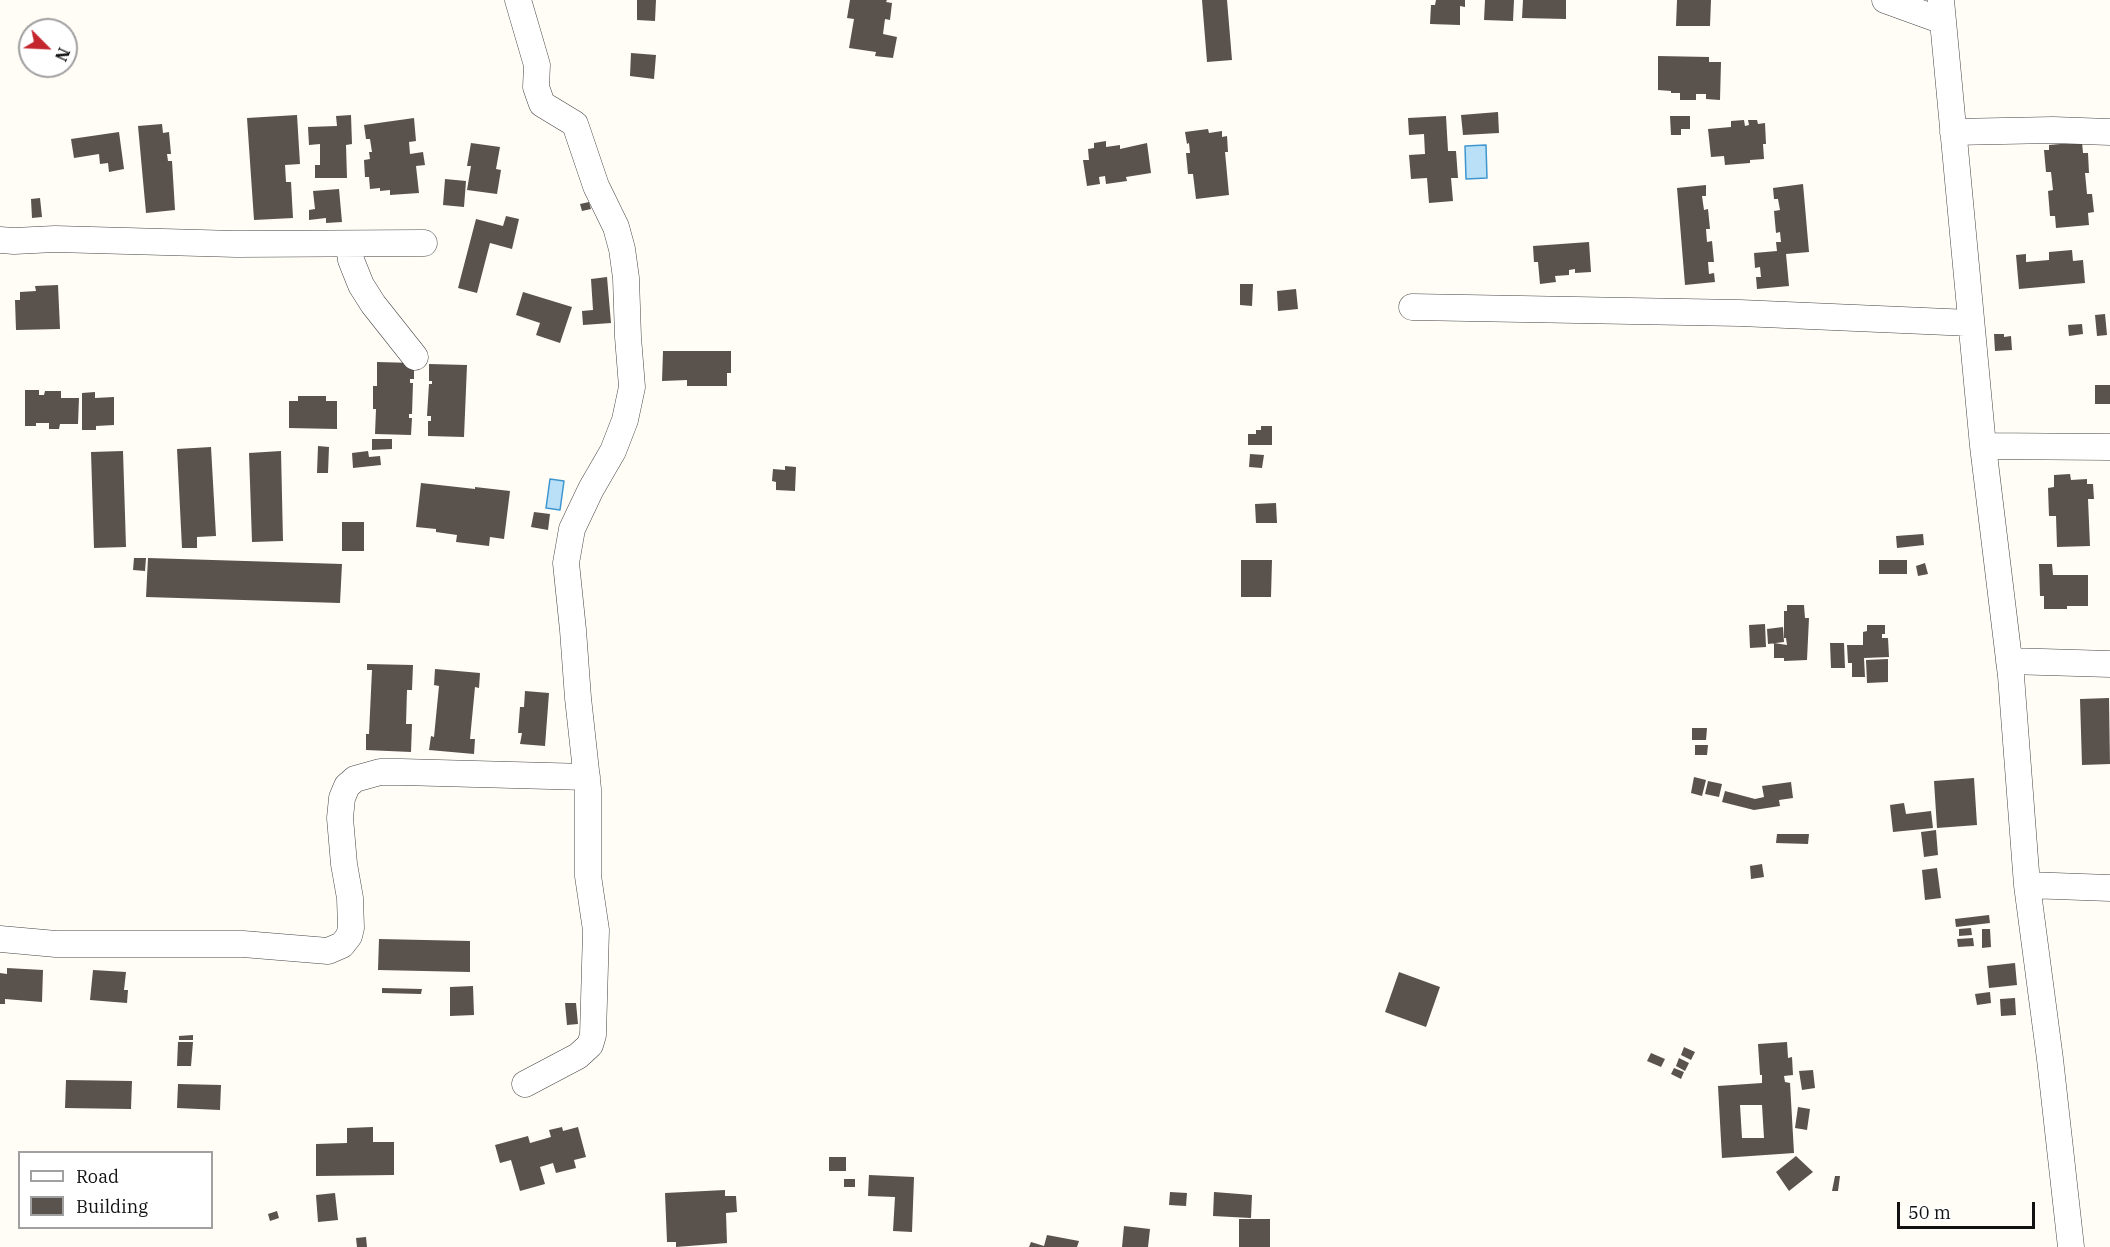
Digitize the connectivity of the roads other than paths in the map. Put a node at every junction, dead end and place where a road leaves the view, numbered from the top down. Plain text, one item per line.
1 (519, 0) edge
2 (1885, 0) edge
3 (1942, 10) edge
4 (1953, 132) junction
5 (2110, 132) edge
6 (0, 240) edge
7 (424, 243) dead end
8 (349, 244) junction
9 (1412, 308) dead end
10 (1971, 323) junction
11 (415, 357) dead end
12 (1983, 446) junction
13 (2110, 447) edge
14 (2009, 662) junction
15 (2110, 664) edge
16 (587, 777) junction
17 (2027, 885) junction
18 (2110, 888) edge
19 (0, 939) edge
20 (525, 1084) dead end
21 (2071, 1247) edge

1 - 16 street
2 - 3 street
3 - 4 street
4 - 5 street
4 - 10 street
6 - 8 street
7 - 8 street
8 - 11 street
9 - 10 street
10 - 12 street
12 - 13 street
12 - 14 street
14 - 15 street
14 - 17 street
16 - 19 street
16 - 20 street
17 - 18 street
17 - 21 street

